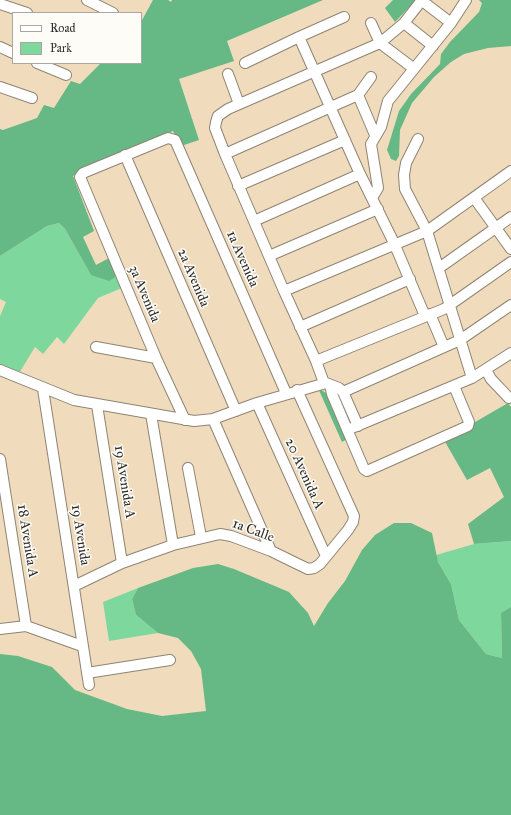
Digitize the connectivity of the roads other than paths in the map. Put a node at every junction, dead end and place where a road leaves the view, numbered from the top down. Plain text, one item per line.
1 (87, 0) edge
2 (422, 0) edge
3 (466, 0) edge
4 (0, 4) edge
5 (24, 12) edge
6 (111, 12) edge
7 (344, 17) dead end
8 (371, 23) dead end
9 (404, 23) junction
10 (451, 23) junction
11 (299, 37) junction
12 (380, 43) junction
13 (433, 46) junction
14 (0, 47) edge
15 (12, 53) edge
16 (245, 63) dead end
17 (39, 64) edge
18 (413, 68) junction
19 (314, 71) junction
20 (228, 74) dead end
21 (66, 75) dead end
22 (371, 77) dead end
23 (0, 87) edge
24 (358, 95) junction
25 (32, 98) dead end
26 (239, 104) junction
27 (331, 108) junction
28 (375, 135) junction
29 (345, 140) junction
30 (418, 140) dead end
31 (225, 154) junction
32 (125, 155) junction
33 (511, 172) edge
34 (360, 174) junction
35 (238, 186) junction
36 (372, 198) junction
37 (475, 198) junction
38 (378, 209) junction
39 (511, 217) edge
40 (254, 221) junction
41 (496, 228) junction
42 (427, 231) junction
43 (394, 243) junction
44 (511, 249) edge
45 (269, 256) junction
46 (511, 262) edge
47 (439, 268) junction
48 (410, 279) junction
49 (284, 291) junction
50 (451, 305) junction
51 (511, 305) edge
52 (428, 315) junction
53 (300, 327) junction
54 (460, 340) junction
55 (444, 347) junction
56 (96, 348) dead end
57 (511, 353) edge
58 (156, 358) junction
59 (316, 361) junction
60 (0, 370) edge
61 (486, 370) junction
62 (472, 378) junction
63 (327, 384) junction
64 (454, 386) junction
65 (43, 389) junction
66 (297, 390) junction
67 (343, 392) junction
68 (286, 393) junction
69 (509, 398) dead end
70 (257, 403) junction
71 (97, 405) junction
72 (236, 411) junction
73 (151, 414) junction
74 (186, 420) junction
75 (214, 420) junction
76 (353, 428) junction
77 (0, 460) edge
78 (188, 468) dead end
79 (201, 537) junction
80 (173, 545) junction
81 (271, 551) junction
82 (326, 556) junction
83 (122, 563) junction
84 (74, 586) junction
85 (26, 626) junction
86 (0, 629) edge
87 (82, 646) junction
88 (170, 660) dead end
89 (87, 673) junction
90 (89, 685) dead end

1 - 6 street
2 - 9 street
2 - 10 street
3 - 10 street
4 - 5 street
7 - 11 street
8 - 12 street
9 - 12 street
9 - 13 street
10 - 13 street
11 - 16 street
11 - 19 street
12 - 18 street
12 - 19 street
13 - 18 street
14 - 15 street
17 - 21 street
18 - 28 street
19 - 26 street
19 - 27 street
20 - 26 street
22 - 24 street
23 - 25 street
24 - 27 street
24 - 28 street
26 - 31 street
27 - 29 street
27 - 31 street
28 - 36 street
29 - 34 street
29 - 35 street
30 - 42 street
31 - 35 street
32 - 58 street, 3a Avenida
32 - 68 street, 1a Avenida
32 - 72 street, 2a Avenida
33 - 37 street
34 - 36 street
34 - 40 street
35 - 40 street
36 - 38 street
37 - 41 street
37 - 42 street
38 - 43 street
38 - 45 street
39 - 41 street
40 - 45 street
41 - 44 street
41 - 47 street
42 - 43 street
42 - 47 street
43 - 48 street
43 - 49 street
45 - 49 street
46 - 50 street
47 - 50 street
48 - 52 street
48 - 53 street
49 - 53 street
50 - 52 street
50 - 54 street
51 - 54 street
52 - 55 street
52 - 59 street
53 - 59 street
54 - 55 street
54 - 62 street
55 - 67 street
56 - 58 street
57 - 61 street
58 - 74 street, 3a Avenida
59 - 63 street
60 - 65 street
61 - 62 street
61 - 69 street
62 - 64 street
63 - 66 street
63 - 67 street
63 - 76 street
64 - 76 street
64 - 76 street
65 - 71 street
65 - 84 street, 19 Avenida
66 - 68 street
66 - 82 street, 1a Calle
67 - 76 street
68 - 70 street
70 - 72 street
70 - 82 street, 20 Avenida A
71 - 73 street
71 - 83 street, 19 Avenida A
72 - 75 street
73 - 74 street
73 - 80 street
74 - 75 street
75 - 81 street
77 - 85 street, 18 Avenida A
78 - 79 street
79 - 80 street, 1a Calle
79 - 81 street, 1a Calle
80 - 83 street, 1a Calle
81 - 82 street, 1a Calle
83 - 84 street, 1a Calle
84 - 87 street, 19 Avenida
85 - 86 street
85 - 87 street
87 - 89 street, 19 Avenida
88 - 89 street
89 - 90 street, 19 Avenida

